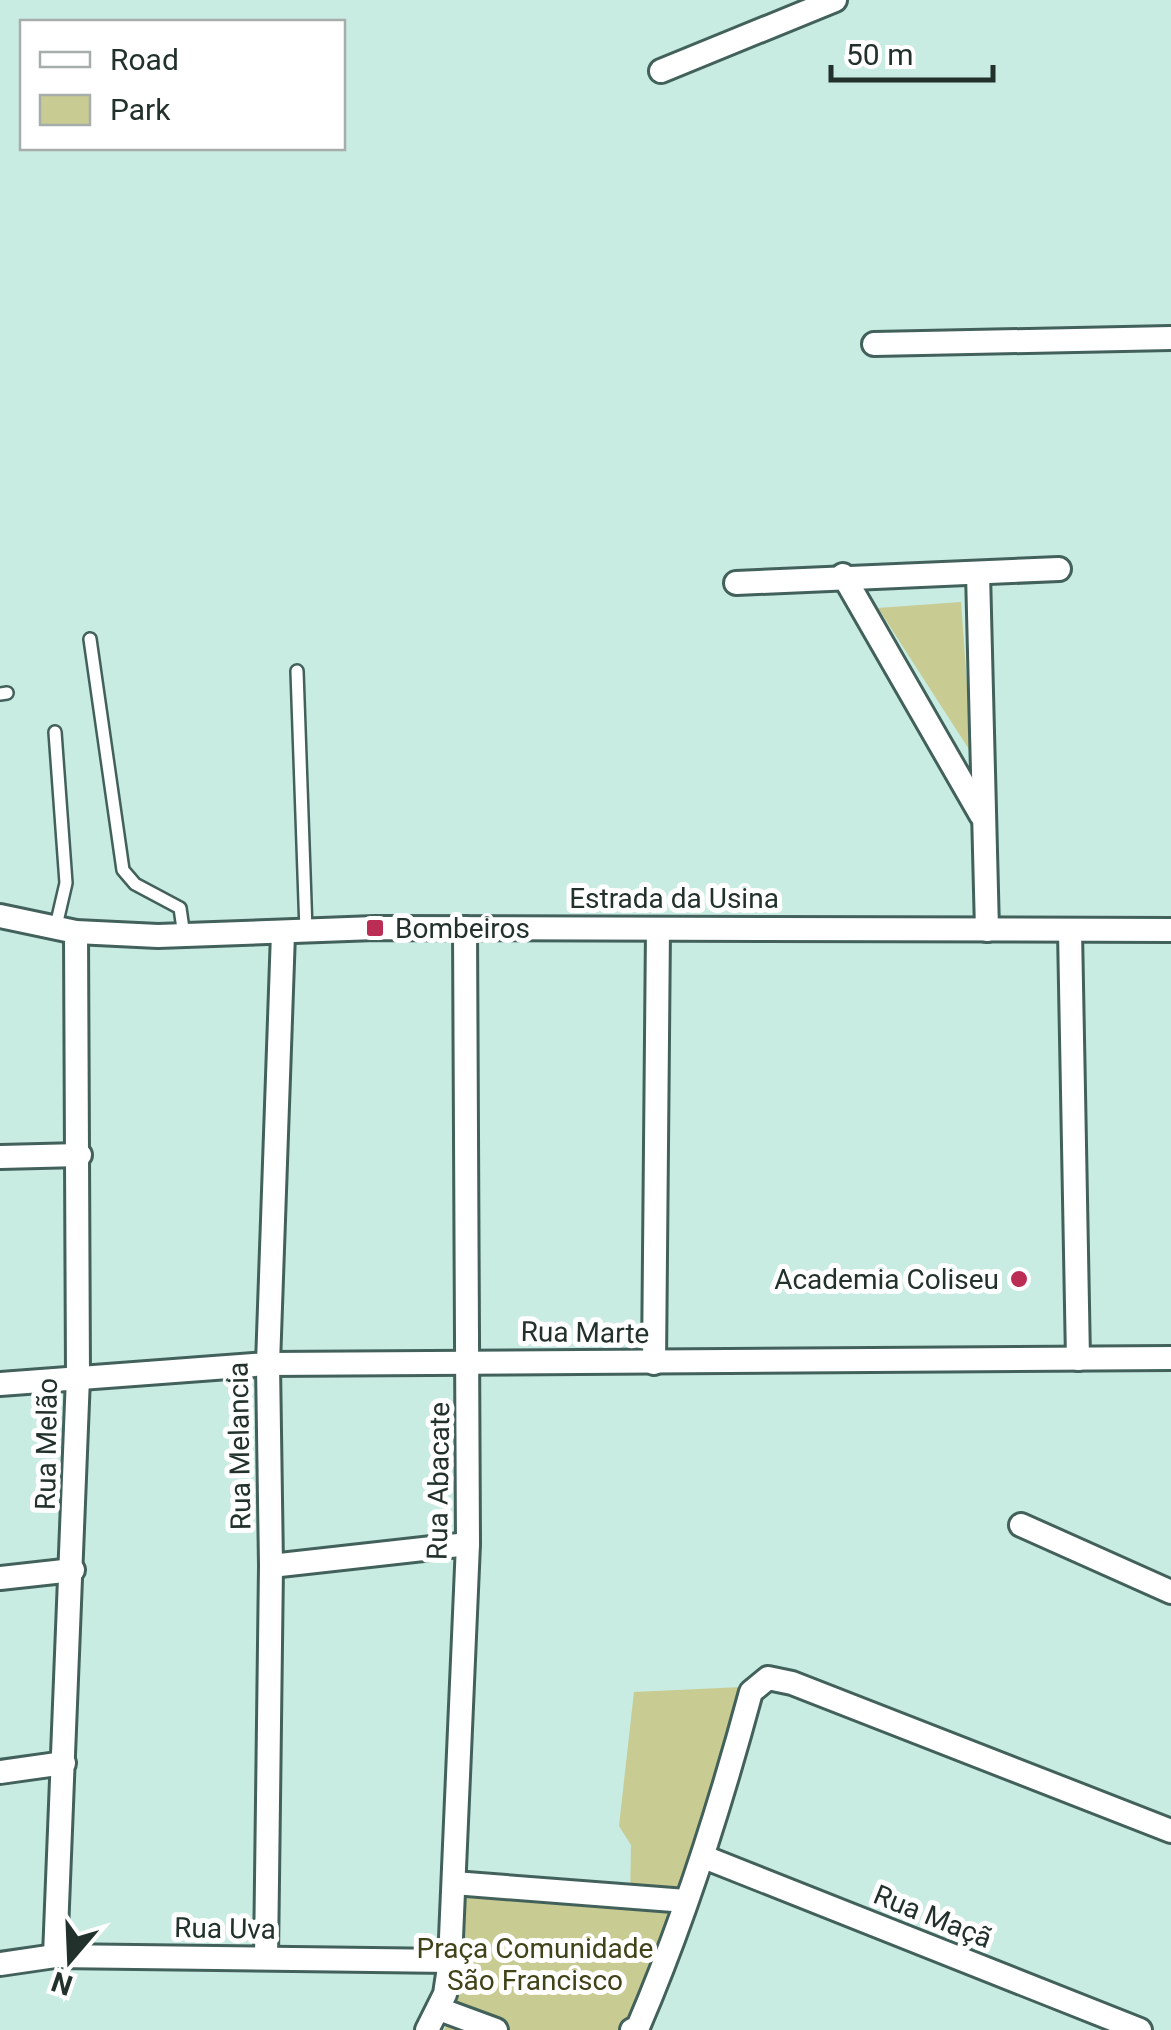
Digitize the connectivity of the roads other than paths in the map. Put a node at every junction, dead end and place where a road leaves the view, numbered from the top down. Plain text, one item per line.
1 (836, 0) edge
2 (660, 71) dead end
3 (1171, 338) edge
4 (874, 344) dead end
5 (1059, 569) dead end
6 (978, 573) junction
7 (843, 575) junction
8 (736, 583) dead end
9 (90, 639) dead end
10 (296, 671) dead end
11 (55, 732) dead end
12 (982, 816) junction
13 (0, 916) edge
14 (465, 928) junction
15 (658, 928) junction
16 (66, 929) junction
17 (987, 930) junction
18 (1171, 930) edge
19 (1070, 931) junction
20 (294, 932) junction
21 (184, 936) junction
22 (80, 1155) junction
23 (0, 1157) edge
24 (1078, 1358) junction
25 (1171, 1358) edge
26 (470, 1360) junction
27 (654, 1363) junction
28 (268, 1364) junction
29 (78, 1377) junction
30 (0, 1384) edge
31 (1020, 1525) dead end
32 (468, 1544) junction
33 (270, 1566) junction
34 (73, 1570) junction
35 (0, 1578) edge
36 (1171, 1592) edge
37 (64, 1763) junction
38 (0, 1772) edge
39 (1171, 1831) edge
40 (704, 1857) junction
41 (454, 1884) junction
42 (686, 1901) junction
43 (54, 1956) junction
44 (266, 1958) junction
45 (450, 1961) junction
46 (0, 1964) edge
47 (433, 2020) edge
48 (637, 2029) edge
49 (496, 2030) edge
50 (1140, 2030) edge

1 - 2 street
3 - 4 street
5 - 6 street
6 - 7 street
6 - 12 street
7 - 8 street
7 - 12 street
9 - 21 lane
10 - 20 lane
11 - 16 lane
12 - 17 street
13 - 16 street, Estrada da Usina
14 - 15 street, Estrada da Usina
14 - 20 street, Estrada da Usina
14 - 26 street, Rua Abacate
15 - 17 street, Estrada da Usina
15 - 27 street
16 - 21 street, Estrada da Usina
16 - 22 street, Rua Melão
17 - 19 street, Estrada da Usina
18 - 19 street, Estrada da Usina
19 - 24 street
20 - 21 street, Estrada da Usina
20 - 28 street, Rua Melancia
22 - 23 street
22 - 29 street, Rua Melão
24 - 25 street, Rua Marte
24 - 27 street, Rua Marte
26 - 27 street, Rua Marte
26 - 28 street, Rua Marte
26 - 32 street, Rua Abacate
28 - 29 street, Rua Marte
28 - 33 street, Rua Melancia
29 - 30 street, Rua Marte
29 - 34 street, Rua Melão
31 - 36 street
32 - 33 street
32 - 41 street, Rua Abacate
33 - 44 street, Rua Melancia
34 - 35 street
34 - 37 street, Rua Melão
37 - 38 street
37 - 43 street, Rua Melão
39 - 40 street
40 - 42 street
40 - 50 street, Rua Maçã
41 - 42 street
41 - 45 street, Rua Abacate
42 - 48 street
43 - 44 street, Rua Uva
43 - 46 street, Rua Uva
44 - 45 street, Rua Uva
45 - 47 street, Rua Abacate
47 - 49 street

